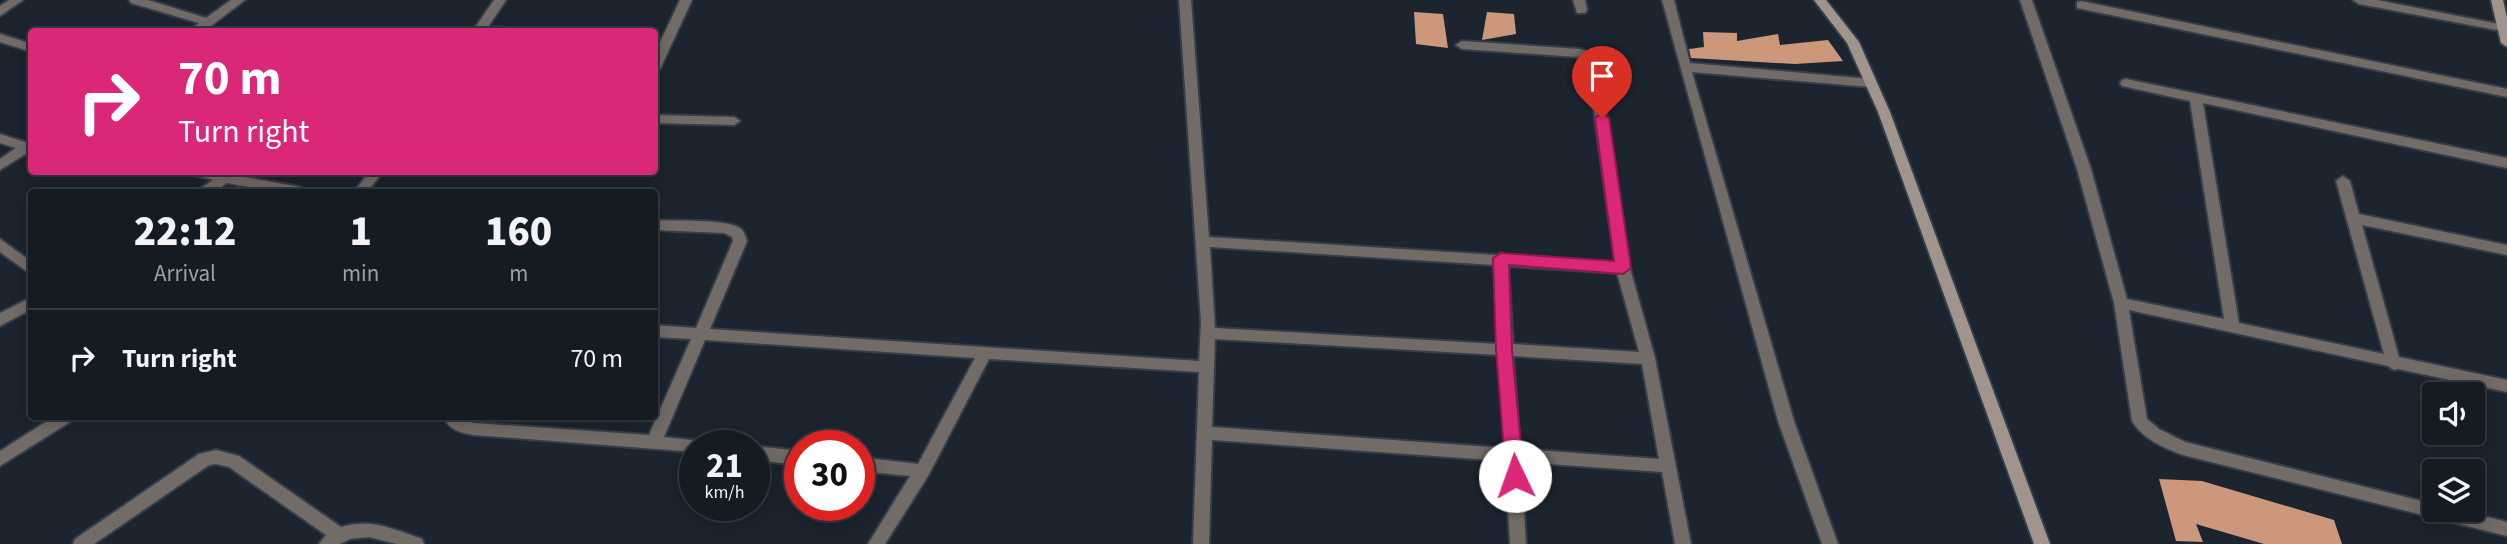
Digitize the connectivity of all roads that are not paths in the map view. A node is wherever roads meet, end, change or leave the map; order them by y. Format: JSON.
{"nodes":[{"id":1,"x":17,"y":0,"type":"edge"},
{"id":2,"x":135,"y":0,"type":"edge"},
{"id":3,"x":239,"y":0,"type":"edge"},
{"id":4,"x":500,"y":0,"type":"edge"},
{"id":5,"x":686,"y":0,"type":"edge"},
{"id":6,"x":1185,"y":0,"type":"edge"},
{"id":7,"x":1668,"y":0,"type":"edge"},
{"id":8,"x":1821,"y":0,"type":"edge"},
{"id":9,"x":2026,"y":0,"type":"edge"},
{"id":10,"x":2359,"y":0,"type":"edge"},
{"id":11,"x":2497,"y":0,"type":"edge"},
{"id":12,"x":2081,"y":5,"type":"dead end"},
{"id":13,"x":0,"y":12,"type":"edge"},
{"id":14,"x":208,"y":22,"type":"junction"},
{"id":15,"x":200,"y":28,"type":"edge"},
{"id":16,"x":481,"y":28,"type":"edge"},
{"id":17,"x":2504,"y":29,"type":"junction"},
{"id":18,"x":0,"y":38,"type":"edge"},
{"id":19,"x":2507,"y":43,"type":"edge"},
{"id":20,"x":1462,"y":45,"type":"dead end"},
{"id":21,"x":28,"y":47,"type":"edge"},
{"id":22,"x":658,"y":60,"type":"edge"},
{"id":23,"x":1685,"y":67,"type":"junction"},
{"id":24,"x":1870,"y":83,"type":"junction"},
{"id":25,"x":2126,"y":83,"type":"dead end"},
{"id":26,"x":2507,"y":93,"type":"edge"},
{"id":27,"x":2196,"y":97,"type":"junction"},
{"id":28,"x":658,"y":119,"type":"edge"},
{"id":29,"x":734,"y":121,"type":"dead end"},
{"id":30,"x":0,"y":138,"type":"edge"},
{"id":31,"x":28,"y":145,"type":"edge"},
{"id":32,"x":28,"y":146,"type":"edge"},
{"id":33,"x":2507,"y":163,"type":"edge"},
{"id":34,"x":0,"y":165,"type":"edge"},
{"id":35,"x":212,"y":175,"type":"edge"},
{"id":36,"x":374,"y":175,"type":"edge"},
{"id":37,"x":225,"y":178,"type":"junction"},
{"id":38,"x":2343,"y":181,"type":"dead end"},
{"id":39,"x":209,"y":189,"type":"edge"},
{"id":40,"x":284,"y":189,"type":"edge"},
{"id":41,"x":362,"y":189,"type":"edge"},
{"id":42,"x":2353,"y":218,"type":"junction"},
{"id":43,"x":658,"y":225,"type":"edge"},
{"id":44,"x":1203,"y":242,"type":"junction"},
{"id":45,"x":0,"y":244,"type":"edge"},
{"id":46,"x":2507,"y":250,"type":"edge"},
{"id":47,"x":1501,"y":258,"type":"junction"},
{"id":48,"x":28,"y":267,"type":"edge"},
{"id":49,"x":1623,"y":268,"type":"junction"},
{"id":50,"x":2121,"y":303,"type":"junction"},
{"id":51,"x":28,"y":304,"type":"edge"},
{"id":52,"x":0,"y":320,"type":"edge"},
{"id":53,"x":2232,"y":327,"type":"junction"},
{"id":54,"x":658,"y":331,"type":"edge"},
{"id":55,"x":1208,"y":333,"type":"junction"},
{"id":56,"x":698,"y":334,"type":"junction"},
{"id":57,"x":1504,"y":350,"type":"junction"},
{"id":58,"x":985,"y":353,"type":"junction"},
{"id":59,"x":1647,"y":358,"type":"junction"},
{"id":60,"x":2395,"y":364,"type":"junction"},
{"id":61,"x":1207,"y":367,"type":"junction"},
{"id":62,"x":2507,"y":386,"type":"edge"},
{"id":63,"x":62,"y":420,"type":"edge"},
{"id":64,"x":453,"y":420,"type":"edge"},
{"id":65,"x":1205,"y":433,"type":"junction"},
{"id":66,"x":654,"y":442,"type":"junction"},
{"id":67,"x":679,"y":444,"type":"edge"},
{"id":68,"x":1514,"y":454,"type":"junction"},
{"id":69,"x":0,"y":459,"type":"edge"},
{"id":70,"x":875,"y":466,"type":"edge"},
{"id":71,"x":1670,"y":466,"type":"junction"},
{"id":72,"x":922,"y":471,"type":"junction"},
{"id":73,"x":2507,"y":529,"type":"edge"},
{"id":74,"x":333,"y":540,"type":"edge"},
{"id":75,"x":81,"y":544,"type":"edge"},
{"id":76,"x":416,"y":544,"type":"edge"},
{"id":77,"x":876,"y":544,"type":"edge"},
{"id":78,"x":1201,"y":544,"type":"edge"},
{"id":79,"x":1518,"y":544,"type":"edge"},
{"id":80,"x":1683,"y":544,"type":"edge"},
{"id":81,"x":1830,"y":544,"type":"edge"},
{"id":82,"x":2042,"y":544,"type":"edge"}],
"edges":[{"from":1,"to":13,"type":"street"},
{"from":2,"to":14,"type":"street"},
{"from":3,"to":14,"type":"street"},
{"from":4,"to":16,"type":"street"},
{"from":5,"to":22,"type":"street"},
{"from":6,"to":44,"type":"street"},
{"from":7,"to":23,"type":"street"},
{"from":8,"to":24,"type":"street"},
{"from":9,"to":50,"type":"street"},
{"from":10,"to":17,"type":"street"},
{"from":11,"to":17,"type":"street"},
{"from":12,"to":26,"type":"street"},
{"from":14,"to":15,"type":"street"},
{"from":17,"to":19,"type":"street"},
{"from":18,"to":21,"type":"street"},
{"from":20,"to":49,"type":"street"},
{"from":23,"to":24,"type":"street"},
{"from":23,"to":81,"type":"street"},
{"from":24,"to":82,"type":"street"},
{"from":25,"to":27,"type":"street"},
{"from":27,"to":33,"type":"street"},
{"from":27,"to":53,"type":"street"},
{"from":28,"to":29,"type":"street"},
{"from":30,"to":31,"type":"street"},
{"from":32,"to":34,"type":"street"},
{"from":35,"to":37,"type":"street"},
{"from":36,"to":41,"type":"street"},
{"from":37,"to":39,"type":"street"},
{"from":37,"to":40,"type":"street"},
{"from":38,"to":42,"type":"street"},
{"from":42,"to":46,"type":"street"},
{"from":42,"to":60,"type":"street"},
{"from":43,"to":56,"type":"street"},
{"from":44,"to":47,"type":"street"},
{"from":44,"to":55,"type":"street"},
{"from":45,"to":48,"type":"street"},
{"from":47,"to":49,"type":"street"},
{"from":47,"to":57,"type":"street"},
{"from":49,"to":59,"type":"street"},
{"from":50,"to":53,"type":"street"},
{"from":50,"to":73,"type":"street"},
{"from":51,"to":52,"type":"street"},
{"from":53,"to":60,"type":"street"},
{"from":54,"to":56,"type":"street"},
{"from":55,"to":57,"type":"street"},
{"from":55,"to":61,"type":"street"},
{"from":56,"to":58,"type":"street"},
{"from":56,"to":66,"type":"street"},
{"from":57,"to":59,"type":"street"},
{"from":57,"to":68,"type":"street"},
{"from":58,"to":61,"type":"street"},
{"from":58,"to":72,"type":"street"},
{"from":59,"to":71,"type":"street"},
{"from":60,"to":62,"type":"street"},
{"from":61,"to":65,"type":"street"},
{"from":63,"to":69,"type":"street"},
{"from":64,"to":66,"type":"street"},
{"from":65,"to":68,"type":"street"},
{"from":65,"to":78,"type":"street"},
{"from":66,"to":67,"type":"street"},
{"from":68,"to":71,"type":"street"},
{"from":68,"to":79,"type":"street"},
{"from":70,"to":72,"type":"street"},
{"from":71,"to":80,"type":"street"},
{"from":72,"to":77,"type":"street"},
{"from":74,"to":75,"type":"street"},
{"from":74,"to":76,"type":"street"}]}
